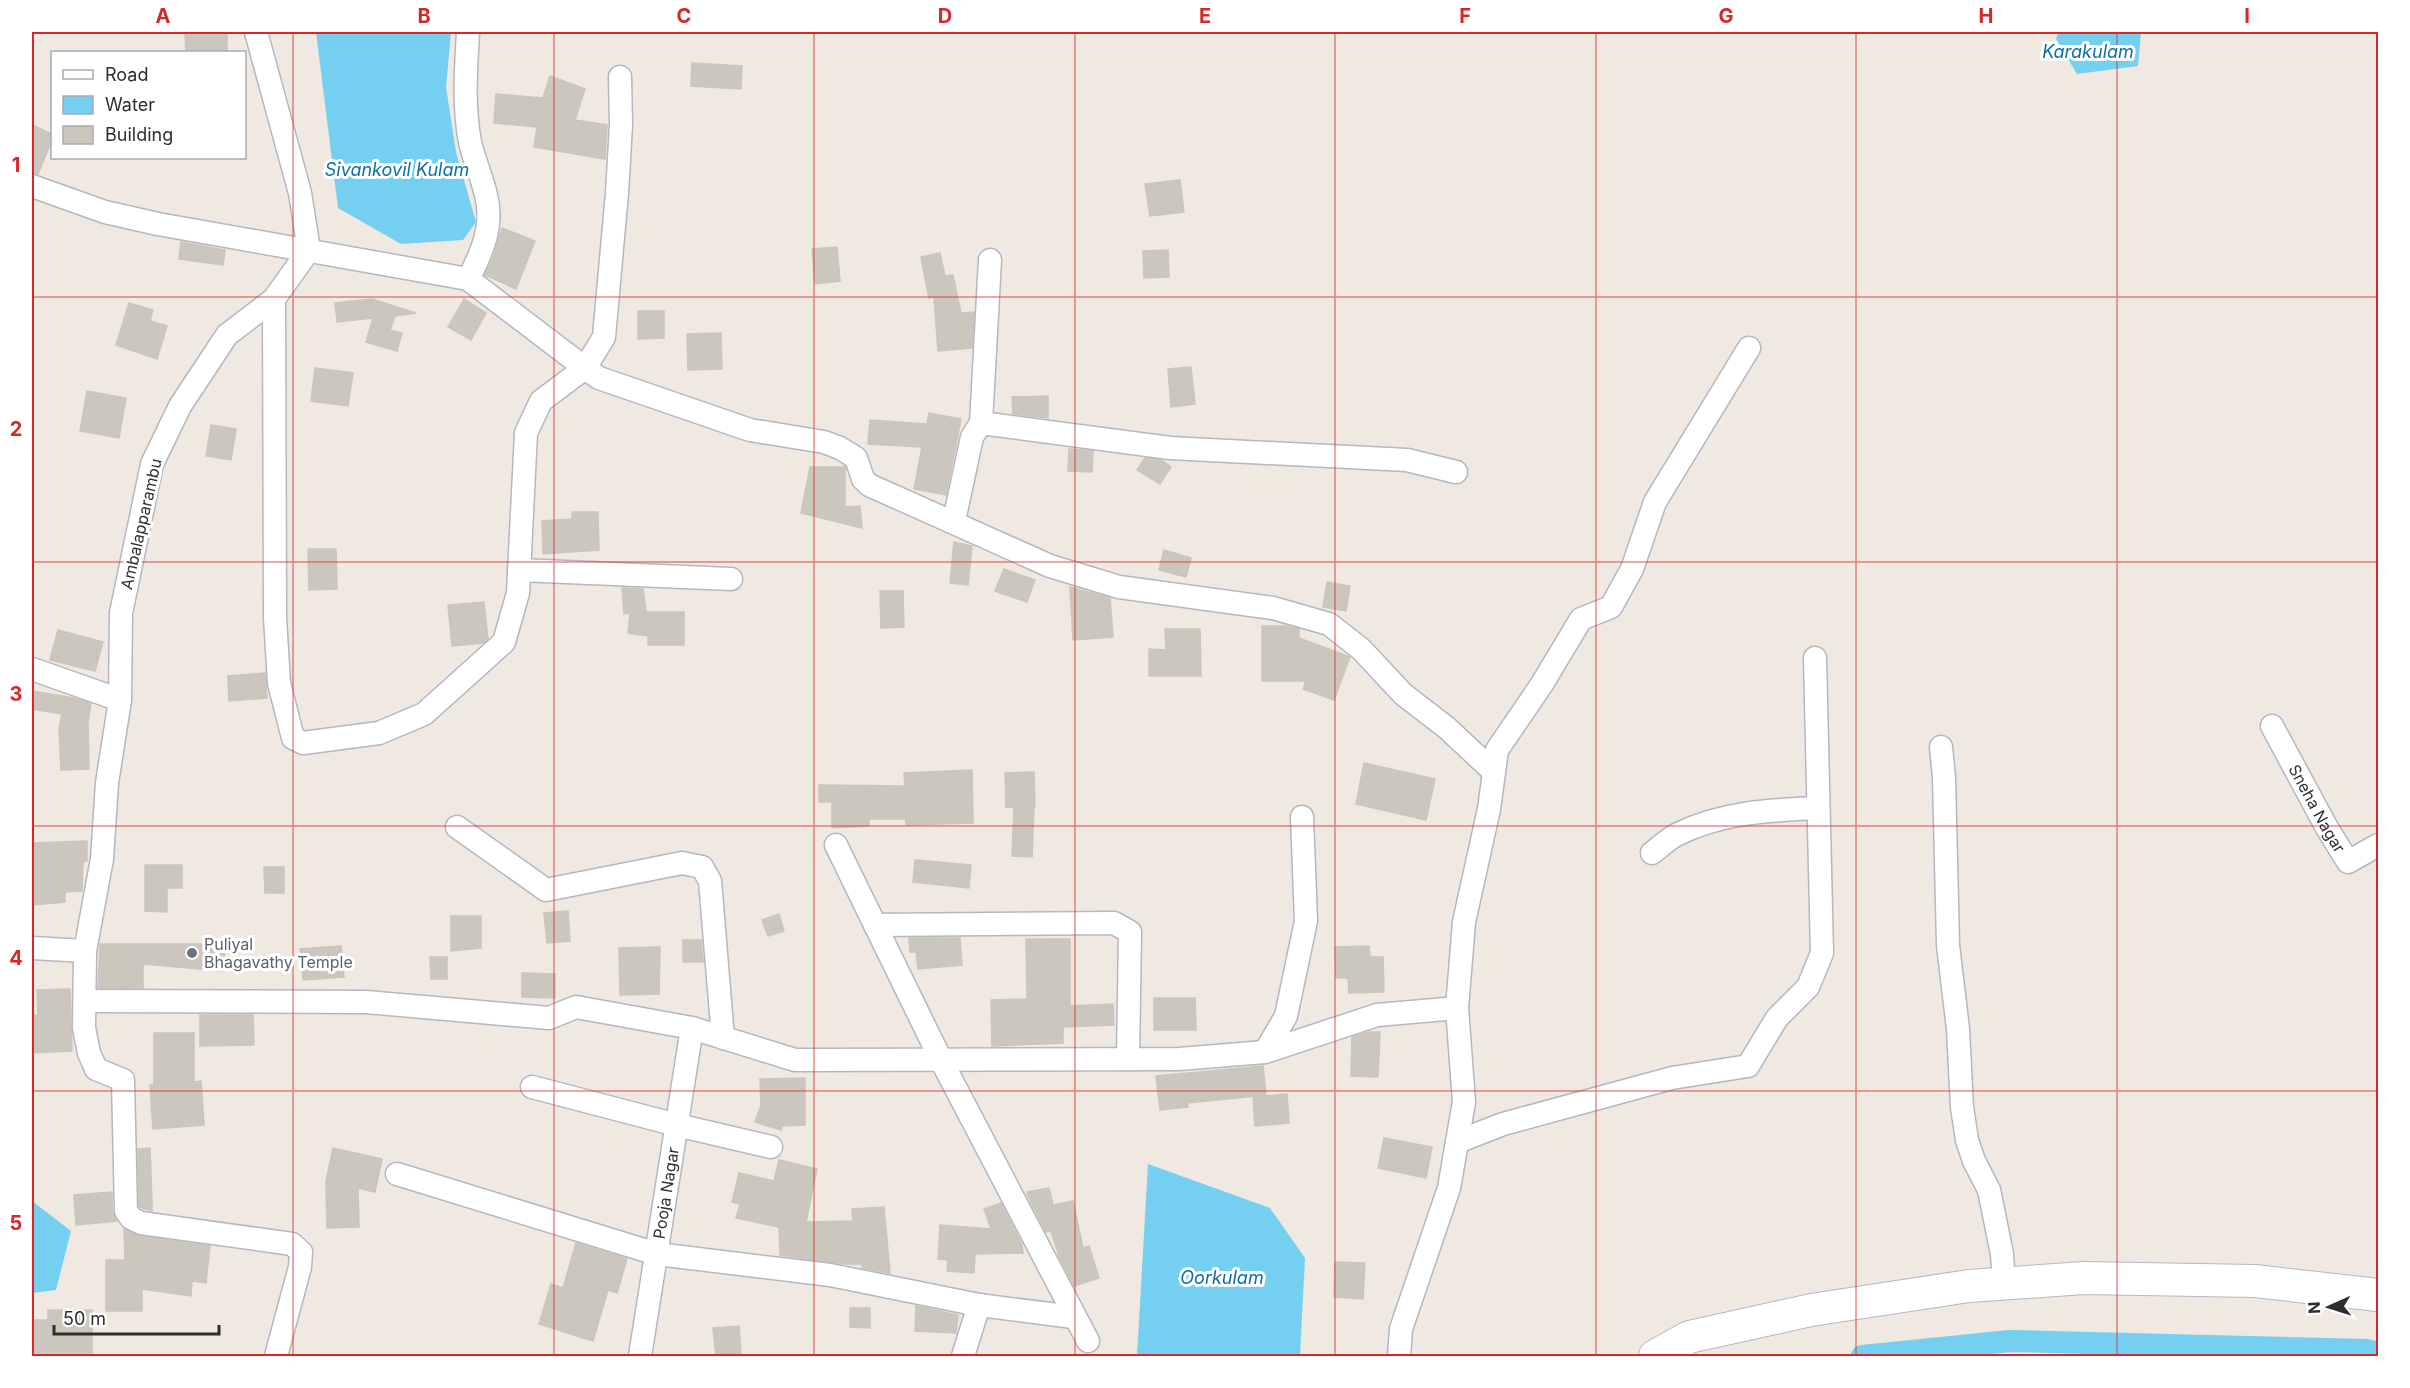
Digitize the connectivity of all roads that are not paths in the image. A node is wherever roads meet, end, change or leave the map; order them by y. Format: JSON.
{"nodes":[{"id":1,"x":256,"y":32,"type":"edge"},
{"id":2,"x":468,"y":32,"type":"edge"},
{"id":3,"x":620,"y":77,"type":"dead end"},
{"id":4,"x":32,"y":186,"type":"edge"},
{"id":5,"x":309,"y":250,"type":"junction"},
{"id":6,"x":990,"y":260,"type":"dead end"},
{"id":7,"x":468,"y":279,"type":"junction"},
{"id":8,"x":274,"y":299,"type":"junction"},
{"id":9,"x":1749,"y":348,"type":"dead end"},
{"id":10,"x":585,"y":368,"type":"junction"},
{"id":11,"x":981,"y":423,"type":"junction"},
{"id":12,"x":1456,"y":472,"type":"dead end"},
{"id":13,"x":954,"y":521,"type":"junction"},
{"id":14,"x":519,"y":570,"type":"junction"},
{"id":15,"x":731,"y":579,"type":"dead end"},
{"id":16,"x":1815,"y":658,"type":"dead end"},
{"id":17,"x":32,"y":669,"type":"edge"},
{"id":18,"x":120,"y":700,"type":"junction"},
{"id":19,"x":2272,"y":726,"type":"dead end"},
{"id":20,"x":1941,"y":747,"type":"dead end"},
{"id":21,"x":1494,"y":771,"type":"junction"},
{"id":22,"x":1818,"y":808,"type":"junction"},
{"id":23,"x":1302,"y":816,"type":"dead end"},
{"id":24,"x":457,"y":827,"type":"dead end"},
{"id":25,"x":836,"y":845,"type":"dead end"},
{"id":26,"x":2379,"y":845,"type":"edge"},
{"id":27,"x":1652,"y":853,"type":"dead end"},
{"id":28,"x":875,"y":925,"type":"junction"},
{"id":29,"x":32,"y":948,"type":"edge"},
{"id":30,"x":85,"y":951,"type":"junction"},
{"id":31,"x":85,"y":1001,"type":"junction"},
{"id":32,"x":1457,"y":1008,"type":"junction"},
{"id":33,"x":692,"y":1028,"type":"junction"},
{"id":34,"x":723,"y":1038,"type":"junction"},
{"id":35,"x":1265,"y":1052,"type":"junction"},
{"id":36,"x":1128,"y":1059,"type":"junction"},
{"id":37,"x":941,"y":1060,"type":"junction"},
{"id":38,"x":532,"y":1087,"type":"dead end"},
{"id":39,"x":677,"y":1125,"type":"junction"},
{"id":40,"x":1457,"y":1142,"type":"junction"},
{"id":41,"x":771,"y":1147,"type":"dead end"},
{"id":42,"x":397,"y":1174,"type":"dead end"},
{"id":43,"x":657,"y":1254,"type":"junction"},
{"id":44,"x":2004,"y":1284,"type":"junction"},
{"id":45,"x":2379,"y":1295,"type":"edge"},
{"id":46,"x":979,"y":1305,"type":"junction"},
{"id":47,"x":1073,"y":1317,"type":"junction"},
{"id":48,"x":1088,"y":1341,"type":"dead end"},
{"id":49,"x":280,"y":1355,"type":"edge"},
{"id":50,"x":640,"y":1356,"type":"edge"},
{"id":51,"x":963,"y":1356,"type":"edge"},
{"id":52,"x":1399,"y":1356,"type":"edge"},
{"id":53,"x":1655,"y":1356,"type":"edge"}],
"edges":[{"from":1,"to":5,"type":"street"},
{"from":2,"to":7,"type":"street"},
{"from":3,"to":10,"type":"street"},
{"from":4,"to":5,"type":"street"},
{"from":5,"to":7,"type":"street"},
{"from":5,"to":8,"type":"street","name":"Ambalapparambu"},
{"from":6,"to":11,"type":"street"},
{"from":7,"to":10,"type":"street"},
{"from":8,"to":14,"type":"street"},
{"from":8,"to":18,"type":"street","name":"Ambalapparambu"},
{"from":9,"to":21,"type":"street"},
{"from":10,"to":13,"type":"street"},
{"from":10,"to":14,"type":"street"},
{"from":11,"to":12,"type":"street"},
{"from":11,"to":13,"type":"street"},
{"from":13,"to":21,"type":"street"},
{"from":14,"to":15,"type":"street"},
{"from":16,"to":22,"type":"street"},
{"from":17,"to":18,"type":"street"},
{"from":18,"to":30,"type":"street","name":"Ambalapparambu"},
{"from":19,"to":26,"type":"street","name":"Sneha Nagar"},
{"from":20,"to":44,"type":"street"},
{"from":21,"to":32,"type":"street"},
{"from":22,"to":27,"type":"street"},
{"from":22,"to":40,"type":"street"},
{"from":23,"to":35,"type":"street"},
{"from":24,"to":34,"type":"street"},
{"from":25,"to":28,"type":"street"},
{"from":28,"to":36,"type":"street"},
{"from":28,"to":37,"type":"street"},
{"from":29,"to":30,"type":"street"},
{"from":30,"to":31,"type":"street","name":"Ambalapparambu"},
{"from":31,"to":33,"type":"street"},
{"from":31,"to":49,"type":"street","name":"Ambalapparambu"},
{"from":32,"to":35,"type":"street"},
{"from":32,"to":40,"type":"street"},
{"from":33,"to":34,"type":"street"},
{"from":33,"to":39,"type":"street","name":"Pooja Nagar"},
{"from":34,"to":37,"type":"street"},
{"from":35,"to":36,"type":"street"},
{"from":36,"to":37,"type":"street"},
{"from":37,"to":47,"type":"street"},
{"from":38,"to":39,"type":"street"},
{"from":39,"to":41,"type":"street"},
{"from":39,"to":43,"type":"street","name":"Pooja Nagar"},
{"from":40,"to":52,"type":"street"},
{"from":42,"to":43,"type":"street"},
{"from":43,"to":46,"type":"street"},
{"from":43,"to":50,"type":"street","name":"Pooja Nagar"},
{"from":44,"to":45,"type":"street"},
{"from":44,"to":53,"type":"street"},
{"from":46,"to":47,"type":"street"},
{"from":46,"to":51,"type":"street"},
{"from":47,"to":48,"type":"street"}]}
